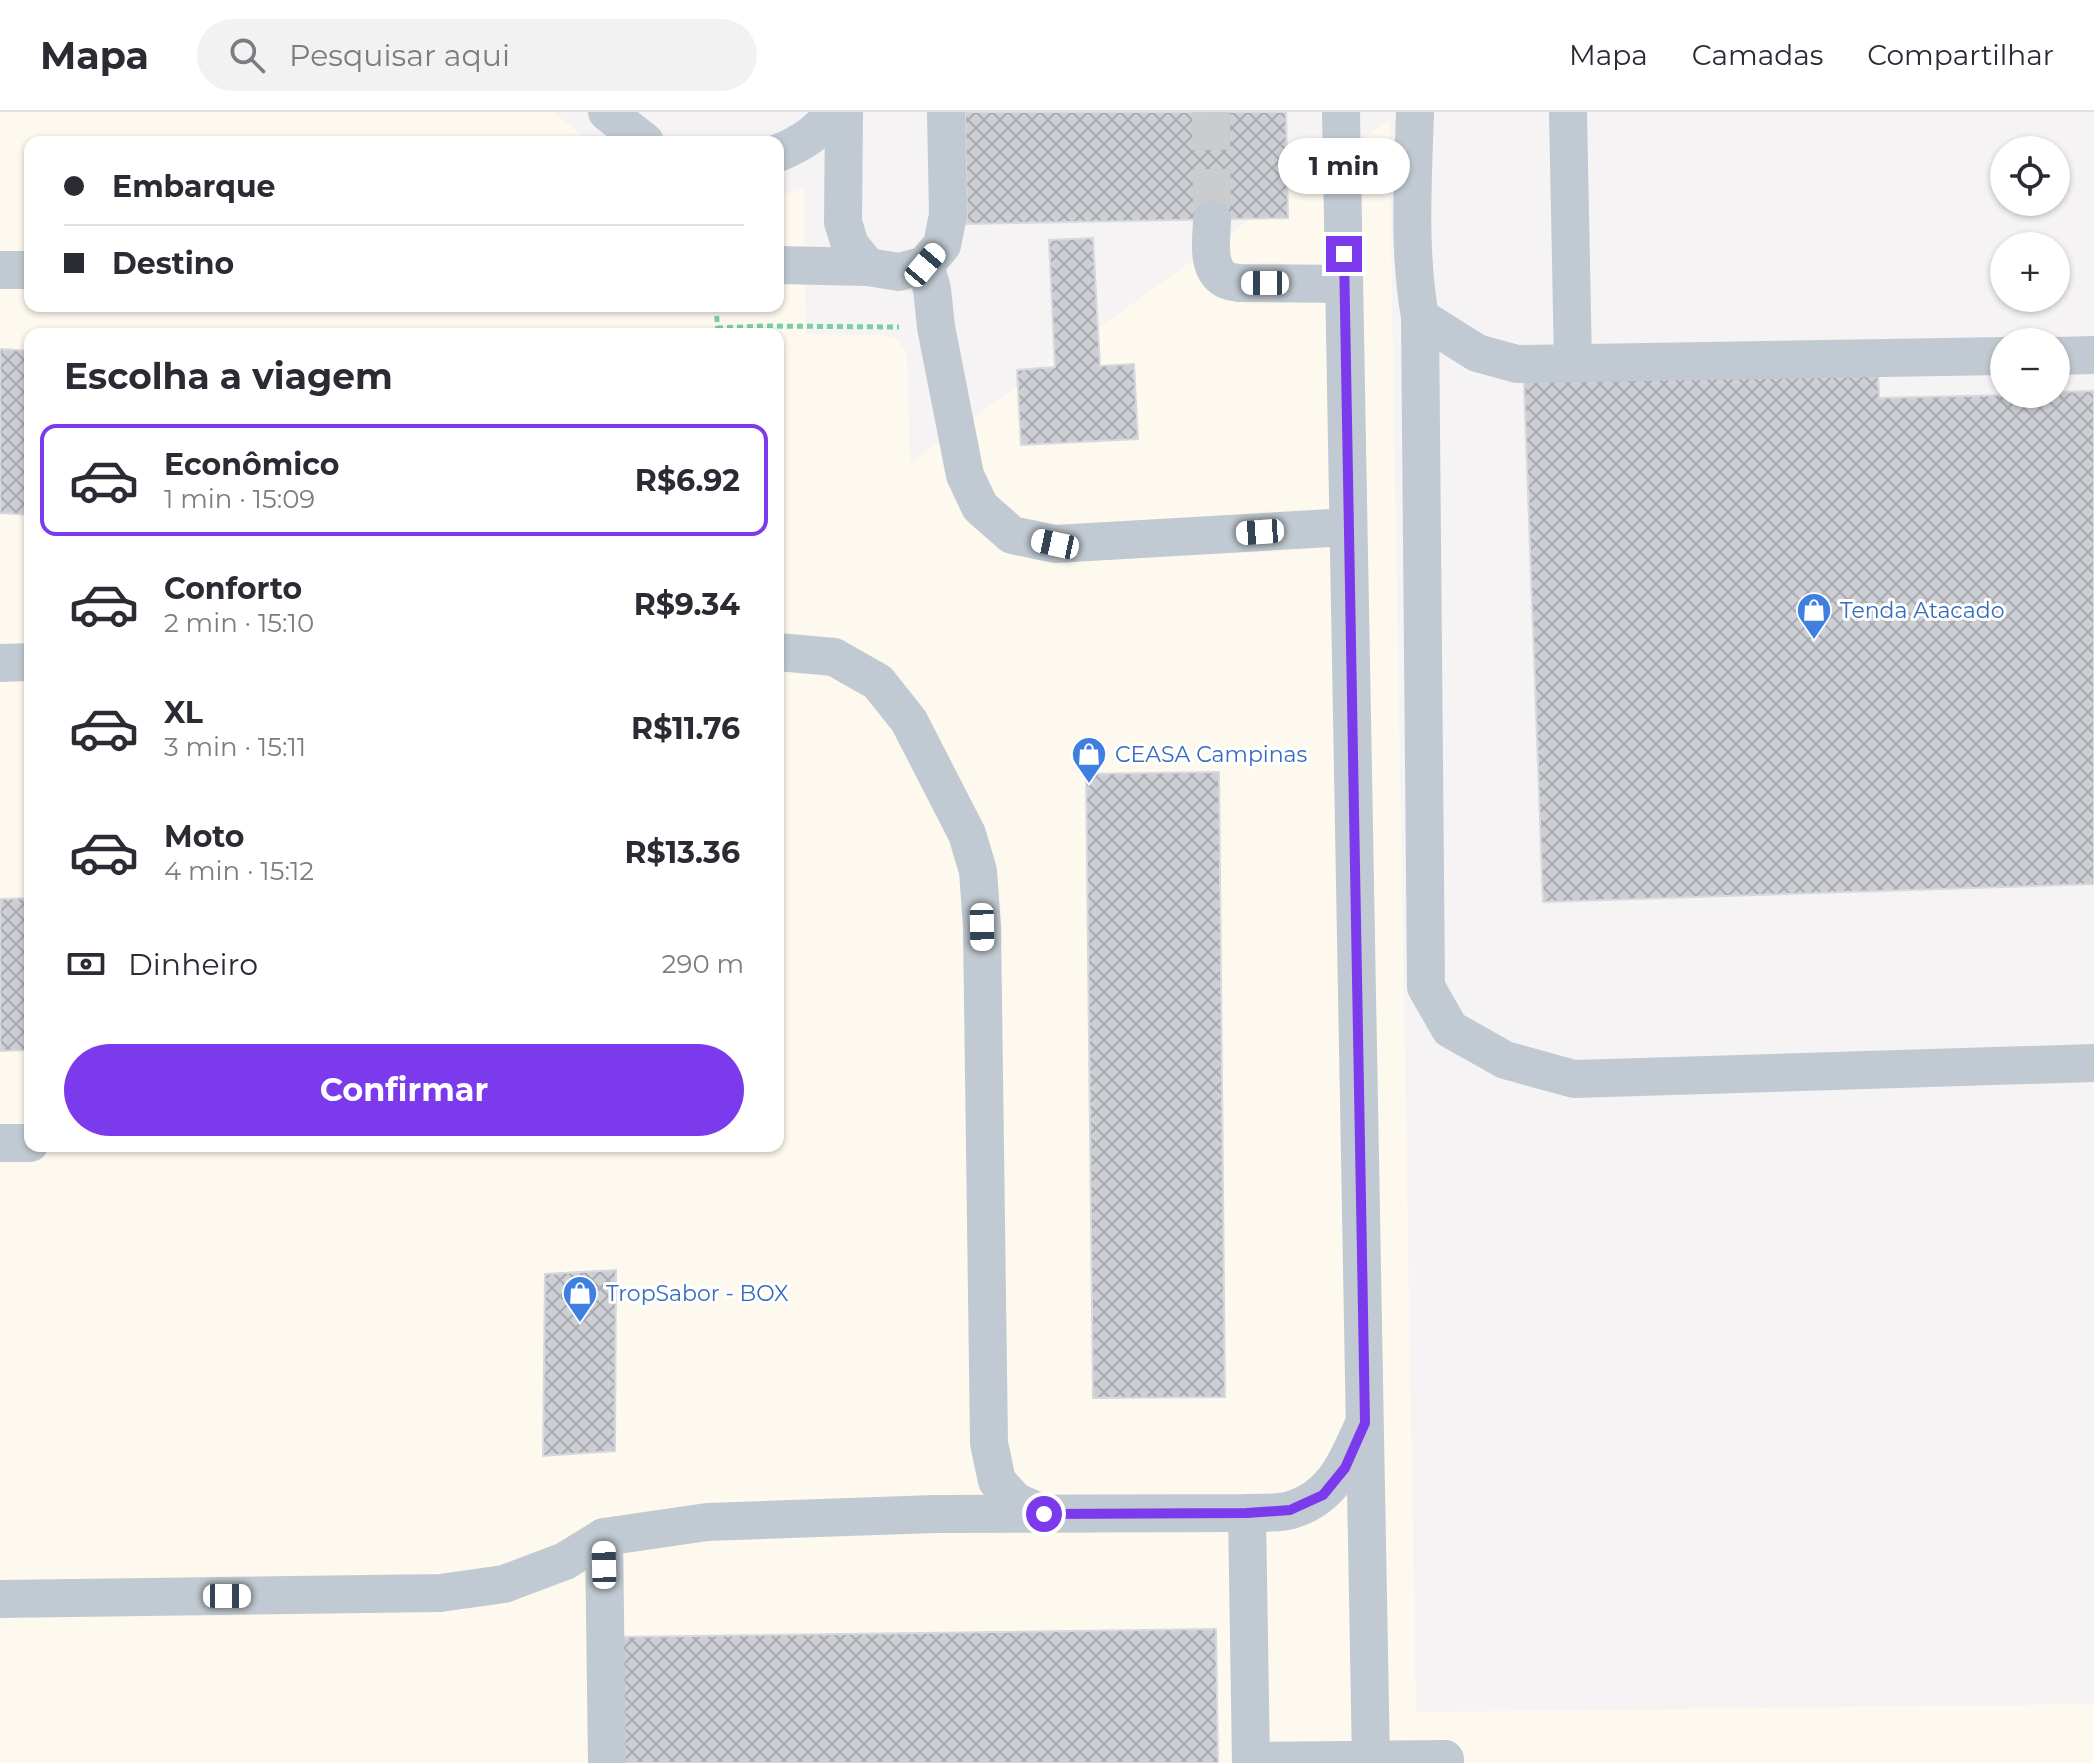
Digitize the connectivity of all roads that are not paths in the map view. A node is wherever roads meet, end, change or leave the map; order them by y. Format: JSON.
{"nodes":[{"id":1,"x":607,"y":112,"type":"edge"},
{"id":2,"x":833,"y":112,"type":"edge"},
{"id":3,"x":844,"y":112,"type":"edge"},
{"id":4,"x":946,"y":112,"type":"edge"},
{"id":5,"x":1341,"y":112,"type":"edge"},
{"id":6,"x":1415,"y":112,"type":"edge"},
{"id":7,"x":1568,"y":112,"type":"edge"},
{"id":8,"x":637,"y":136,"type":"edge"},
{"id":9,"x":784,"y":150,"type":"edge"},
{"id":10,"x":1212,"y":219,"type":"tunnel mouth"},
{"id":11,"x":784,"y":265,"type":"edge"},
{"id":12,"x":925,"y":265,"type":"junction"},
{"id":13,"x":868,"y":267,"type":"junction"},
{"id":14,"x":0,"y":270,"type":"edge"},
{"id":15,"x":24,"y":270,"type":"edge"},
{"id":16,"x":1344,"y":284,"type":"junction"},
{"id":17,"x":1420,"y":317,"type":"junction"},
{"id":18,"x":2094,"y":355,"type":"edge"},
{"id":19,"x":1990,"y":356,"type":"edge"},
{"id":20,"x":2070,"y":356,"type":"edge"},
{"id":21,"x":1573,"y":363,"type":"junction"},
{"id":22,"x":1348,"y":527,"type":"junction"},
{"id":23,"x":784,"y":653,"type":"edge"},
{"id":24,"x":24,"y":662,"type":"edge"},
{"id":25,"x":0,"y":663,"type":"edge"},
{"id":26,"x":2094,"y":1063,"type":"edge"},
{"id":27,"x":0,"y":1143,"type":"edge"},
{"id":28,"x":24,"y":1143,"type":"edge"},
{"id":29,"x":1365,"y":1423,"type":"junction"},
{"id":30,"x":989,"y":1443,"type":"junction"},
{"id":31,"x":1247,"y":1513,"type":"junction"},
{"id":32,"x":935,"y":1514,"type":"junction"},
{"id":33,"x":1044,"y":1514,"type":"junction"},
{"id":34,"x":604,"y":1537,"type":"junction"},
{"id":35,"x":0,"y":1599,"type":"edge"},
{"id":36,"x":1370,"y":1761,"type":"edge"},
{"id":37,"x":1251,"y":1762,"type":"edge"},
{"id":38,"x":607,"y":1763,"type":"edge"},
{"id":39,"x":1445,"y":1763,"type":"edge"}],
"edges":[{"from":1,"to":8,"type":"lane"},
{"from":2,"to":9,"type":"lane"},
{"from":3,"to":13,"type":"lane"},
{"from":4,"to":12,"type":"lane"},
{"from":5,"to":16,"type":"lane"},
{"from":6,"to":17,"type":"lane"},
{"from":7,"to":21,"type":"lane"},
{"from":10,"to":16,"type":"lane"},
{"from":11,"to":13,"type":"lane"},
{"from":12,"to":13,"type":"lane"},
{"from":12,"to":22,"type":"lane"},
{"from":14,"to":15,"type":"lane"},
{"from":16,"to":22,"type":"lane"},
{"from":17,"to":21,"type":"lane"},
{"from":17,"to":26,"type":"lane"},
{"from":18,"to":20,"type":"lane"},
{"from":19,"to":21,"type":"lane"},
{"from":22,"to":29,"type":"lane"},
{"from":23,"to":30,"type":"lane"},
{"from":24,"to":25,"type":"lane"},
{"from":27,"to":28,"type":"lane"},
{"from":29,"to":31,"type":"lane"},
{"from":29,"to":36,"type":"lane"},
{"from":30,"to":32,"type":"lane"},
{"from":30,"to":33,"type":"lane"},
{"from":31,"to":33,"type":"lane"},
{"from":31,"to":37,"type":"lane"},
{"from":32,"to":33,"type":"lane"},
{"from":32,"to":34,"type":"lane"},
{"from":34,"to":35,"type":"lane"},
{"from":34,"to":38,"type":"lane"},
{"from":36,"to":37,"type":"lane"},
{"from":36,"to":39,"type":"lane"}]}
